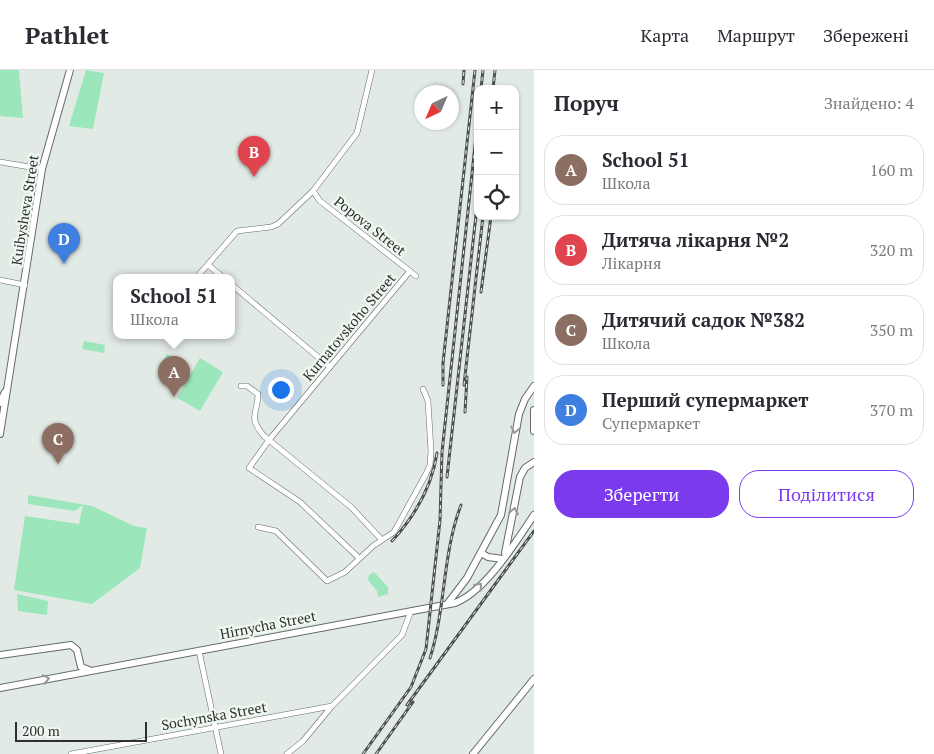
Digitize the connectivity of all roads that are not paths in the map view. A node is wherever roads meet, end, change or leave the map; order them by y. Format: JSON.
{"nodes":[{"id":1,"x":70,"y":70,"type":"edge"},
{"id":2,"x":372,"y":70,"type":"edge"},
{"id":3,"x":0,"y":162,"type":"edge"},
{"id":4,"x":42,"y":169,"type":"junction"},
{"id":5,"x":313,"y":191,"type":"junction"},
{"id":6,"x":208,"y":265,"type":"junction"},
{"id":7,"x":410,"y":271,"type":"junction"},
{"id":8,"x":200,"y":274,"type":"edge"},
{"id":9,"x":219,"y":274,"type":"edge"},
{"id":10,"x":416,"y":276,"type":"dead end"},
{"id":11,"x":0,"y":280,"type":"edge"},
{"id":12,"x":25,"y":285,"type":"junction"},
{"id":13,"x":235,"y":288,"type":"edge"},
{"id":14,"x":330,"y":367,"type":"junction"},
{"id":15,"x":8,"y":386,"type":"junction"},
{"id":16,"x":242,"y":386,"type":"dead end"},
{"id":17,"x":534,"y":386,"type":"edge"},
{"id":18,"x":423,"y":389,"type":"dead end"},
{"id":19,"x":0,"y":403,"type":"edge"},
{"id":20,"x":534,"y":410,"type":"edge"},
{"id":21,"x":2,"y":411,"type":"edge"},
{"id":22,"x":534,"y":431,"type":"edge"},
{"id":23,"x":0,"y":434,"type":"edge"},
{"id":24,"x":269,"y":440,"type":"junction"},
{"id":25,"x":534,"y":462,"type":"edge"},
{"id":26,"x":534,"y":515,"type":"edge"},
{"id":27,"x":258,"y":528,"type":"dead end"},
{"id":28,"x":381,"y":539,"type":"junction"},
{"id":29,"x":481,"y":553,"type":"junction"},
{"id":30,"x":359,"y":558,"type":"junction"},
{"id":31,"x":503,"y":559,"type":"junction"},
{"id":32,"x":448,"y":603,"type":"junction"},
{"id":33,"x":411,"y":611,"type":"junction"},
{"id":34,"x":198,"y":651,"type":"junction"},
{"id":35,"x":0,"y":655,"type":"edge"},
{"id":36,"x":79,"y":663,"type":"junction"},
{"id":37,"x":93,"y":671,"type":"junction"},
{"id":38,"x":71,"y":675,"type":"junction"},
{"id":39,"x":534,"y":679,"type":"edge"},
{"id":40,"x":0,"y":688,"type":"edge"},
{"id":41,"x":332,"y":706,"type":"junction"},
{"id":42,"x":215,"y":728,"type":"junction"},
{"id":43,"x":72,"y":754,"type":"edge"},
{"id":44,"x":221,"y":754,"type":"edge"},
{"id":45,"x":287,"y":754,"type":"edge"},
{"id":46,"x":473,"y":754,"type":"edge"}],
"edges":[{"from":1,"to":4,"type":"main road","name":"Kuibysheva Street"},
{"from":2,"to":5,"type":"street"},
{"from":3,"to":4,"type":"street"},
{"from":4,"to":12,"type":"main road","name":"Kuibysheva Street"},
{"from":5,"to":6,"type":"street"},
{"from":5,"to":7,"type":"street","name":"Popova Street"},
{"from":6,"to":8,"type":"street"},
{"from":6,"to":9,"type":"street"},
{"from":7,"to":10,"type":"street","name":"Popova Street"},
{"from":7,"to":14,"type":"street","name":"Kurnatovskoho Street"},
{"from":11,"to":12,"type":"street"},
{"from":12,"to":15,"type":"main road","name":"Kuibysheva Street"},
{"from":13,"to":14,"type":"street"},
{"from":14,"to":24,"type":"street","name":"Kurnatovskoho Street"},
{"from":15,"to":19,"type":"main road","name":"Kuibysheva Street"},
{"from":15,"to":21,"type":"main road","name":"Kuibysheva Street"},
{"from":16,"to":24,"type":"street"},
{"from":17,"to":29,"type":"main road","one_way":true},
{"from":18,"to":28,"type":"street"},
{"from":20,"to":22,"type":"main road"},
{"from":21,"to":23,"type":"main road","name":"Kuibysheva Street"},
{"from":24,"to":28,"type":"street"},
{"from":24,"to":30,"type":"street","name":"Kurnatovskoho Street"},
{"from":31,"to":25,"type":"main road","one_way":true},
{"from":26,"to":31,"type":"main road","name":"Hirnycha Street"},
{"from":27,"to":30,"type":"street"},
{"from":28,"to":30,"type":"street"},
{"from":29,"to":31,"type":"main road"},
{"from":29,"to":32,"type":"main road"},
{"from":32,"to":31,"type":"main road","name":"Hirnycha Street","one_way":true},
{"from":32,"to":33,"type":"main road","name":"Hirnycha Street"},
{"from":33,"to":34,"type":"main road","name":"Hirnycha Street"},
{"from":33,"to":41,"type":"street"},
{"from":34,"to":37,"type":"main road","name":"Hirnycha Street"},
{"from":34,"to":42,"type":"street"},
{"from":35,"to":36,"type":"main road"},
{"from":36,"to":37,"type":"main road"},
{"from":36,"to":38,"type":"main road"},
{"from":37,"to":38,"type":"main road","name":"Hirnycha Street"},
{"from":40,"to":38,"type":"main road","name":"Hirnycha Street","one_way":true},
{"from":39,"to":46,"type":"main road"},
{"from":41,"to":42,"type":"street","name":"Sochynska Street"},
{"from":41,"to":45,"type":"street"},
{"from":42,"to":43,"type":"street","name":"Sochynska Street"},
{"from":42,"to":44,"type":"street"}]}
